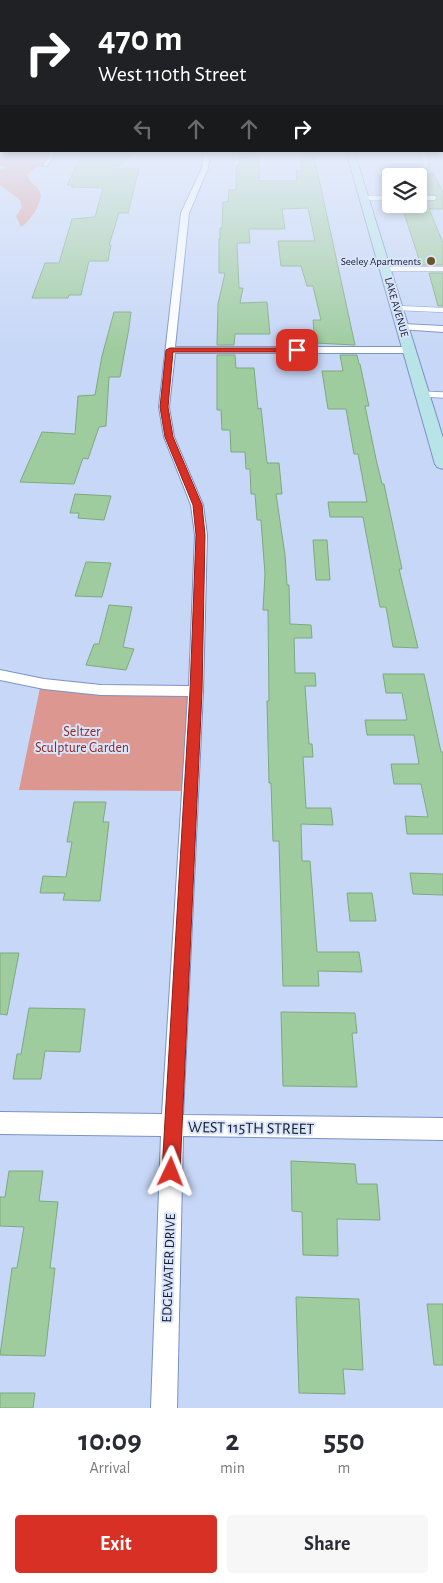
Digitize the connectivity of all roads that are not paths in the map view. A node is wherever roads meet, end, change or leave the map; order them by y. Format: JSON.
{"nodes":[{"id":1,"x":185,"y":217,"type":"edge"},
{"id":2,"x":370,"y":217,"type":"edge"},
{"id":3,"x":386,"y":269,"type":"junction"},
{"id":4,"x":443,"y":270,"type":"edge"},
{"id":5,"x":398,"y":308,"type":"junction"},
{"id":6,"x":443,"y":310,"type":"edge"},
{"id":7,"x":403,"y":327,"type":"junction"},
{"id":8,"x":443,"y":329,"type":"edge"},
{"id":9,"x":170,"y":350,"type":"junction"},
{"id":10,"x":409,"y":350,"type":"junction"},
{"id":11,"x":422,"y":394,"type":"junction"},
{"id":12,"x":443,"y":395,"type":"edge"},
{"id":13,"x":439,"y":435,"type":"edge"},
{"id":14,"x":443,"y":464,"type":"edge"},
{"id":15,"x":0,"y":675,"type":"edge"},
{"id":16,"x":196,"y":691,"type":"junction"},
{"id":17,"x":0,"y":1123,"type":"edge"},
{"id":18,"x":172,"y":1126,"type":"junction"},
{"id":19,"x":443,"y":1129,"type":"edge"},
{"id":20,"x":164,"y":1408,"type":"edge"}],
"edges":[{"from":1,"to":9,"type":"street","name":"EDGEWATER DRIVE"},
{"from":2,"to":3,"type":"street","name":"LAKE AVENUE"},
{"from":3,"to":4,"type":"lane"},
{"from":3,"to":5,"type":"street","name":"LAKE AVENUE"},
{"from":5,"to":6,"type":"lane"},
{"from":5,"to":7,"type":"street","name":"LAKE AVENUE"},
{"from":7,"to":8,"type":"street"},
{"from":7,"to":10,"type":"street","name":"LAKE AVENUE"},
{"from":9,"to":10,"type":"street"},
{"from":9,"to":16,"type":"street","name":"EDGEWATER DRIVE"},
{"from":10,"to":11,"type":"street","name":"LAKE AVENUE"},
{"from":11,"to":12,"type":"lane"},
{"from":11,"to":13,"type":"street","name":"LAKE AVENUE"},
{"from":13,"to":14,"type":"street","name":"LAKE AVENUE"},
{"from":15,"to":16,"type":"street"},
{"from":16,"to":18,"type":"street","name":"EDGEWATER DRIVE"},
{"from":17,"to":18,"type":"street","name":"WEST 115TH STREET"},
{"from":18,"to":19,"type":"street","name":"WEST 115TH STREET"},
{"from":18,"to":20,"type":"street","name":"EDGEWATER DRIVE"}]}
